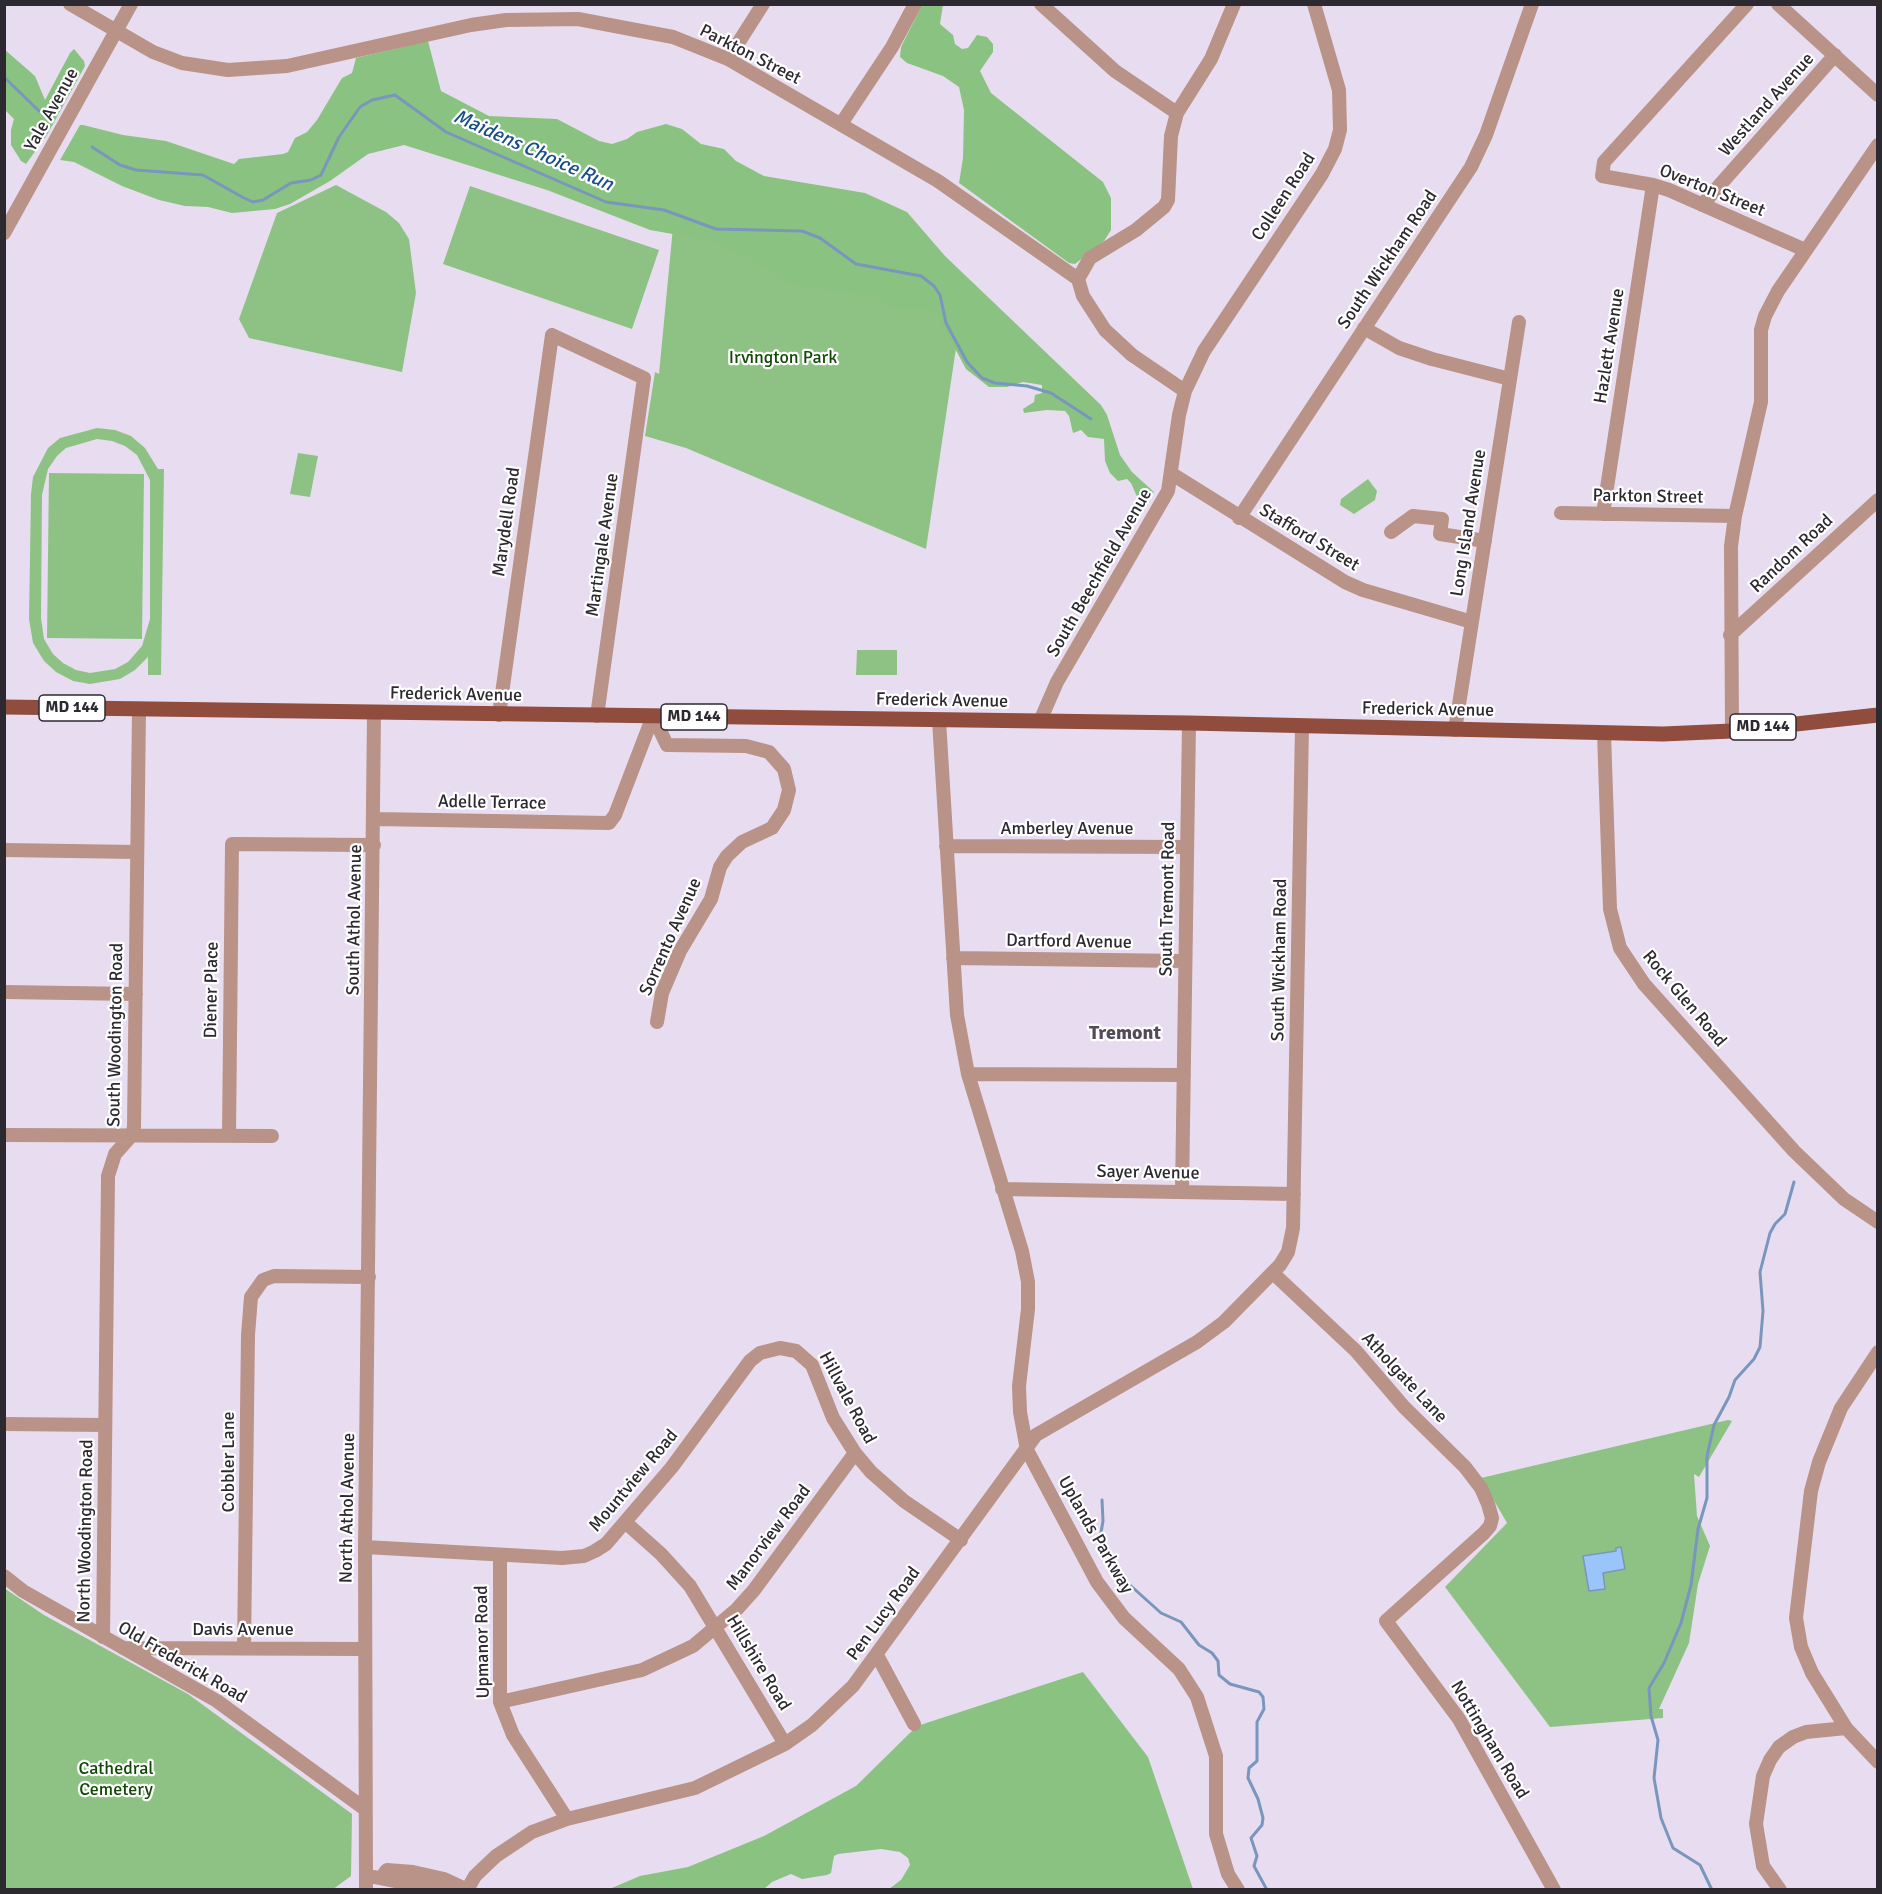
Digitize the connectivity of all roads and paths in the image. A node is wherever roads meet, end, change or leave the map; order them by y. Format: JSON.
{"nodes":[{"id":1,"x":70,"y":4,"type":"edge"},
{"id":2,"x":132,"y":4,"type":"edge"},
{"id":3,"x":763,"y":4,"type":"edge"},
{"id":4,"x":915,"y":4,"type":"edge"},
{"id":5,"x":1041,"y":4,"type":"edge"},
{"id":6,"x":1234,"y":4,"type":"edge"},
{"id":7,"x":1314,"y":4,"type":"edge"},
{"id":8,"x":1532,"y":4,"type":"edge"},
{"id":9,"x":1747,"y":4,"type":"edge"},
{"id":10,"x":1778,"y":4,"type":"edge"},
{"id":11,"x":116,"y":33,"type":"junction"},
{"id":12,"x":1835,"y":55,"type":"junction"},
{"id":13,"x":728,"y":59,"type":"junction"},
{"id":14,"x":1878,"y":94,"type":"edge"},
{"id":15,"x":1177,"y":113,"type":"junction"},
{"id":16,"x":841,"y":124,"type":"junction"},
{"id":17,"x":1878,"y":145,"type":"edge"},
{"id":18,"x":1653,"y":185,"type":"junction"},
{"id":19,"x":1702,"y":205,"type":"junction"},
{"id":20,"x":7,"y":222,"type":"edge"},
{"id":21,"x":1805,"y":250,"type":"junction"},
{"id":22,"x":1078,"y":279,"type":"junction"},
{"id":23,"x":1519,"y":322,"type":"dead end"},
{"id":24,"x":1364,"y":328,"type":"junction"},
{"id":25,"x":644,"y":378,"type":"joint"},
{"id":26,"x":1510,"y":379,"type":"junction"},
{"id":27,"x":1185,"y":392,"type":"junction"},
{"id":28,"x":1172,"y":474,"type":"junction"},
{"id":29,"x":1878,"y":500,"type":"edge"},
{"id":30,"x":1561,"y":513,"type":"dead end"},
{"id":31,"x":1603,"y":514,"type":"junction"},
{"id":32,"x":1735,"y":516,"type":"junction"},
{"id":33,"x":1239,"y":518,"type":"junction"},
{"id":34,"x":1392,"y":532,"type":"dead end"},
{"id":35,"x":1485,"y":541,"type":"junction"},
{"id":36,"x":1472,"y":622,"type":"junction"},
{"id":37,"x":1730,"y":635,"type":"junction"},
{"id":38,"x":4,"y":707,"type":"edge"},
{"id":39,"x":139,"y":709,"type":"junction"},
{"id":40,"x":374,"y":713,"type":"junction"},
{"id":41,"x":499,"y":715,"type":"junction"},
{"id":42,"x":1878,"y":715,"type":"edge"},
{"id":43,"x":597,"y":716,"type":"junction"},
{"id":44,"x":653,"y":716,"type":"junction"},
{"id":45,"x":939,"y":720,"type":"junction"},
{"id":46,"x":1040,"y":722,"type":"junction"},
{"id":47,"x":1189,"y":723,"type":"junction"},
{"id":48,"x":1302,"y":726,"type":"junction"},
{"id":49,"x":1455,"y":730,"type":"junction"},
{"id":50,"x":1732,"y":730,"type":"junction"},
{"id":51,"x":1604,"y":733,"type":"junction"},
{"id":52,"x":375,"y":819,"type":"junction"},
{"id":53,"x":374,"y":845,"type":"junction"},
{"id":54,"x":946,"y":846,"type":"junction"},
{"id":55,"x":1187,"y":847,"type":"junction"},
{"id":56,"x":4,"y":850,"type":"edge"},
{"id":57,"x":137,"y":852,"type":"junction"},
{"id":58,"x":953,"y":958,"type":"junction"},
{"id":59,"x":1185,"y":961,"type":"junction"},
{"id":60,"x":4,"y":992,"type":"edge"},
{"id":61,"x":136,"y":994,"type":"junction"},
{"id":62,"x":657,"y":1022,"type":"dead end"},
{"id":63,"x":968,"y":1074,"type":"junction"},
{"id":64,"x":1184,"y":1075,"type":"junction"},
{"id":65,"x":370,"y":1126,"type":"joint"},
{"id":66,"x":4,"y":1135,"type":"edge"},
{"id":67,"x":132,"y":1135,"type":"junction"},
{"id":68,"x":229,"y":1135,"type":"junction"},
{"id":69,"x":272,"y":1136,"type":"dead end"},
{"id":70,"x":1002,"y":1189,"type":"junction"},
{"id":71,"x":1182,"y":1192,"type":"junction"},
{"id":72,"x":1294,"y":1194,"type":"junction"},
{"id":73,"x":1878,"y":1222,"type":"edge"},
{"id":74,"x":1274,"y":1274,"type":"junction"},
{"id":75,"x":369,"y":1277,"type":"junction"},
{"id":76,"x":1878,"y":1352,"type":"edge"},
{"id":77,"x":750,"y":1361,"type":"joint"},
{"id":78,"x":4,"y":1424,"type":"edge"},
{"id":79,"x":105,"y":1425,"type":"junction"},
{"id":80,"x":1027,"y":1450,"type":"junction"},
{"id":81,"x":855,"y":1453,"type":"junction"},
{"id":82,"x":1492,"y":1518,"type":"joint"},
{"id":83,"x":625,"y":1522,"type":"junction"},
{"id":84,"x":961,"y":1540,"type":"junction"},
{"id":85,"x":365,"y":1547,"type":"junction"},
{"id":86,"x":500,"y":1555,"type":"junction"},
{"id":87,"x":4,"y":1576,"type":"edge"},
{"id":88,"x":716,"y":1628,"type":"junction"},
{"id":89,"x":103,"y":1637,"type":"junction"},
{"id":90,"x":121,"y":1648,"type":"junction"},
{"id":91,"x":244,"y":1648,"type":"junction"},
{"id":92,"x":364,"y":1649,"type":"junction"},
{"id":93,"x":877,"y":1655,"type":"junction"},
{"id":94,"x":500,"y":1702,"type":"junction"},
{"id":95,"x":914,"y":1724,"type":"dead end"},
{"id":96,"x":1846,"y":1728,"type":"junction"},
{"id":97,"x":785,"y":1744,"type":"junction"},
{"id":98,"x":1878,"y":1762,"type":"edge"},
{"id":99,"x":365,"y":1809,"type":"junction"},
{"id":100,"x":567,"y":1819,"type":"junction"},
{"id":101,"x":381,"y":1878,"type":"junction"},
{"id":102,"x":366,"y":1883,"type":"edge"},
{"id":103,"x":441,"y":1890,"type":"edge"},
{"id":104,"x":468,"y":1890,"type":"edge"},
{"id":105,"x":1238,"y":1890,"type":"edge"},
{"id":106,"x":1554,"y":1890,"type":"edge"},
{"id":107,"x":1780,"y":1890,"type":"edge"}],
"edges":[{"from":1,"to":11,"type":"street","name":"Parkton Street"},
{"from":2,"to":11,"type":"street","name":"Yale Avenue"},
{"from":3,"to":13,"type":"street"},
{"from":4,"to":16,"type":"street"},
{"from":5,"to":15,"type":"street"},
{"from":6,"to":15,"type":"street"},
{"from":7,"to":27,"type":"street","name":"Colleen Road"},
{"from":8,"to":24,"type":"street","name":"South Wickham Road"},
{"from":9,"to":18,"type":"street","name":"Overton Street"},
{"from":10,"to":12,"type":"street"},
{"from":11,"to":13,"type":"street","name":"Parkton Street"},
{"from":11,"to":20,"type":"street","name":"Yale Avenue"},
{"from":12,"to":14,"type":"street"},
{"from":12,"to":19,"type":"street","name":"Westland Avenue"},
{"from":13,"to":16,"type":"street","name":"Parkton Street"},
{"from":15,"to":22,"type":"street"},
{"from":16,"to":22,"type":"street","name":"Parkton Street"},
{"from":17,"to":21,"type":"street"},
{"from":18,"to":19,"type":"street","name":"Overton Street"},
{"from":18,"to":31,"type":"street","name":"Hazlett Avenue"},
{"from":19,"to":21,"type":"street","name":"Overton Street"},
{"from":21,"to":32,"type":"street"},
{"from":22,"to":27,"type":"street"},
{"from":23,"to":26,"type":"street","name":"Long Island Avenue"},
{"from":24,"to":26,"type":"street"},
{"from":24,"to":33,"type":"street","name":"South Wickham Road"},
{"from":25,"to":41,"type":"street","name":"Marydell Road"},
{"from":25,"to":43,"type":"street","name":"Martingale Avenue"},
{"from":26,"to":35,"type":"street","name":"Long Island Avenue"},
{"from":27,"to":28,"type":"street","name":"South Beechfield Avenue"},
{"from":28,"to":33,"type":"street","name":"Stafford Street"},
{"from":28,"to":46,"type":"street","name":"South Beechfield Avenue"},
{"from":29,"to":37,"type":"street","name":"Random Road"},
{"from":30,"to":31,"type":"street","name":"Parkton Street"},
{"from":31,"to":32,"type":"street","name":"Parkton Street"},
{"from":32,"to":37,"type":"street"},
{"from":33,"to":36,"type":"street","name":"Stafford Street"},
{"from":34,"to":35,"type":"street"},
{"from":35,"to":36,"type":"street","name":"Long Island Avenue"},
{"from":36,"to":49,"type":"street","name":"Long Island Avenue"},
{"from":37,"to":50,"type":"street"},
{"from":38,"to":39,"type":"main road","name":"Frederick Avenue","number":"MD 144"},
{"from":39,"to":40,"type":"main road","name":"Frederick Avenue","number":"MD 144"},
{"from":39,"to":57,"type":"street","name":"South Woodington Road"},
{"from":40,"to":41,"type":"main road","name":"Frederick Avenue","number":"MD 144"},
{"from":40,"to":52,"type":"street","name":"South Athol Avenue"},
{"from":41,"to":43,"type":"main road","name":"Frederick Avenue","number":"MD 144"},
{"from":42,"to":50,"type":"main road","name":"Frederick Avenue","number":"MD 144"},
{"from":43,"to":44,"type":"main road","name":"Frederick Avenue","number":"MD 144"},
{"from":44,"to":45,"type":"main road","name":"Frederick Avenue","number":"MD 144"},
{"from":44,"to":52,"type":"street","name":"Adelle Terrace"},
{"from":44,"to":62,"type":"street","name":"Sorrento Avenue"},
{"from":45,"to":46,"type":"main road","name":"Frederick Avenue","number":"MD 144"},
{"from":45,"to":54,"type":"street"},
{"from":46,"to":47,"type":"main road","name":"Frederick Avenue","number":"MD 144"},
{"from":47,"to":48,"type":"main road","name":"Frederick Avenue","number":"MD 144"},
{"from":47,"to":55,"type":"street","name":"South Tremont Road"},
{"from":48,"to":49,"type":"main road","name":"Frederick Avenue","number":"MD 144"},
{"from":48,"to":72,"type":"street","name":"South Wickham Road"},
{"from":49,"to":51,"type":"main road","name":"Frederick Avenue","number":"MD 144"},
{"from":50,"to":51,"type":"main road","name":"Frederick Avenue","number":"MD 144"},
{"from":51,"to":73,"type":"street","name":"Rock Glen Road"},
{"from":52,"to":53,"type":"street","name":"South Athol Avenue"},
{"from":53,"to":65,"type":"street","name":"South Athol Avenue"},
{"from":53,"to":68,"type":"street","name":"Diener Place"},
{"from":54,"to":55,"type":"street","name":"Amberley Avenue"},
{"from":54,"to":58,"type":"street"},
{"from":55,"to":59,"type":"street","name":"South Tremont Road"},
{"from":56,"to":57,"type":"street"},
{"from":57,"to":61,"type":"street","name":"South Woodington Road"},
{"from":58,"to":59,"type":"street","name":"Dartford Avenue"},
{"from":58,"to":63,"type":"street"},
{"from":59,"to":64,"type":"street","name":"South Tremont Road"},
{"from":60,"to":61,"type":"street"},
{"from":61,"to":67,"type":"street","name":"South Woodington Road"},
{"from":63,"to":64,"type":"street"},
{"from":63,"to":70,"type":"street","name":"Uplands Parkway"},
{"from":64,"to":71,"type":"street","name":"South Tremont Road"},
{"from":65,"to":75,"type":"street","name":"North Athol Avenue"},
{"from":66,"to":67,"type":"street"},
{"from":67,"to":68,"type":"street"},
{"from":67,"to":79,"type":"street","name":"South Woodington Road"},
{"from":68,"to":69,"type":"street"},
{"from":70,"to":71,"type":"street","name":"Sayer Avenue"},
{"from":70,"to":80,"type":"street","name":"Uplands Parkway"},
{"from":71,"to":72,"type":"street","name":"Sayer Avenue"},
{"from":72,"to":74,"type":"street","name":"South Wickham Road"},
{"from":74,"to":80,"type":"street","name":"Pen Lucy Road"},
{"from":74,"to":82,"type":"street","name":"Atholgate Lane"},
{"from":75,"to":85,"type":"street","name":"North Athol Avenue"},
{"from":75,"to":91,"type":"street","name":"Cobbler Lane"},
{"from":76,"to":96,"type":"street"},
{"from":77,"to":81,"type":"street","name":"Hillvale Road"},
{"from":77,"to":83,"type":"street","name":"Mountview Road"},
{"from":78,"to":79,"type":"street"},
{"from":79,"to":89,"type":"street","name":"North Woodington Road"},
{"from":80,"to":84,"type":"street","name":"Pen Lucy Road"},
{"from":80,"to":105,"type":"street","name":"Uplands Parkway"},
{"from":81,"to":84,"type":"street","name":"Hillvale Road"},
{"from":81,"to":88,"type":"street","name":"Manorview Road"},
{"from":82,"to":106,"type":"street","name":"Nottingham Road"},
{"from":83,"to":86,"type":"street","name":"Mountview Road"},
{"from":83,"to":88,"type":"street","name":"Hillshire Road"},
{"from":84,"to":93,"type":"street","name":"Pen Lucy Road"},
{"from":85,"to":86,"type":"street","name":"Mountview Road"},
{"from":85,"to":92,"type":"street","name":"North Athol Avenue"},
{"from":86,"to":94,"type":"street","name":"Upmanor Road"},
{"from":87,"to":89,"type":"street","name":"Old Frederick Road"},
{"from":88,"to":94,"type":"street","name":"Manorview Road"},
{"from":88,"to":97,"type":"street","name":"Hillshire Road"},
{"from":89,"to":90,"type":"street","name":"Old Frederick Road"},
{"from":90,"to":91,"type":"street","name":"Davis Avenue"},
{"from":90,"to":99,"type":"street","name":"Old Frederick Road"},
{"from":91,"to":92,"type":"street","name":"Davis Avenue"},
{"from":92,"to":99,"type":"street","name":"North Athol Avenue"},
{"from":93,"to":95,"type":"street"},
{"from":93,"to":97,"type":"street","name":"Pen Lucy Road"},
{"from":94,"to":100,"type":"street","name":"Upmanor Road"},
{"from":96,"to":98,"type":"street"},
{"from":96,"to":107,"type":"street"},
{"from":97,"to":100,"type":"street","name":"Pen Lucy Road"},
{"from":99,"to":102,"type":"street","name":"North Athol Avenue"},
{"from":100,"to":104,"type":"street","name":"Pen Lucy Road"},
{"from":101,"to":102,"type":"street"},
{"from":101,"to":103,"type":"street"},
{"from":101,"to":104,"type":"street"}]}
